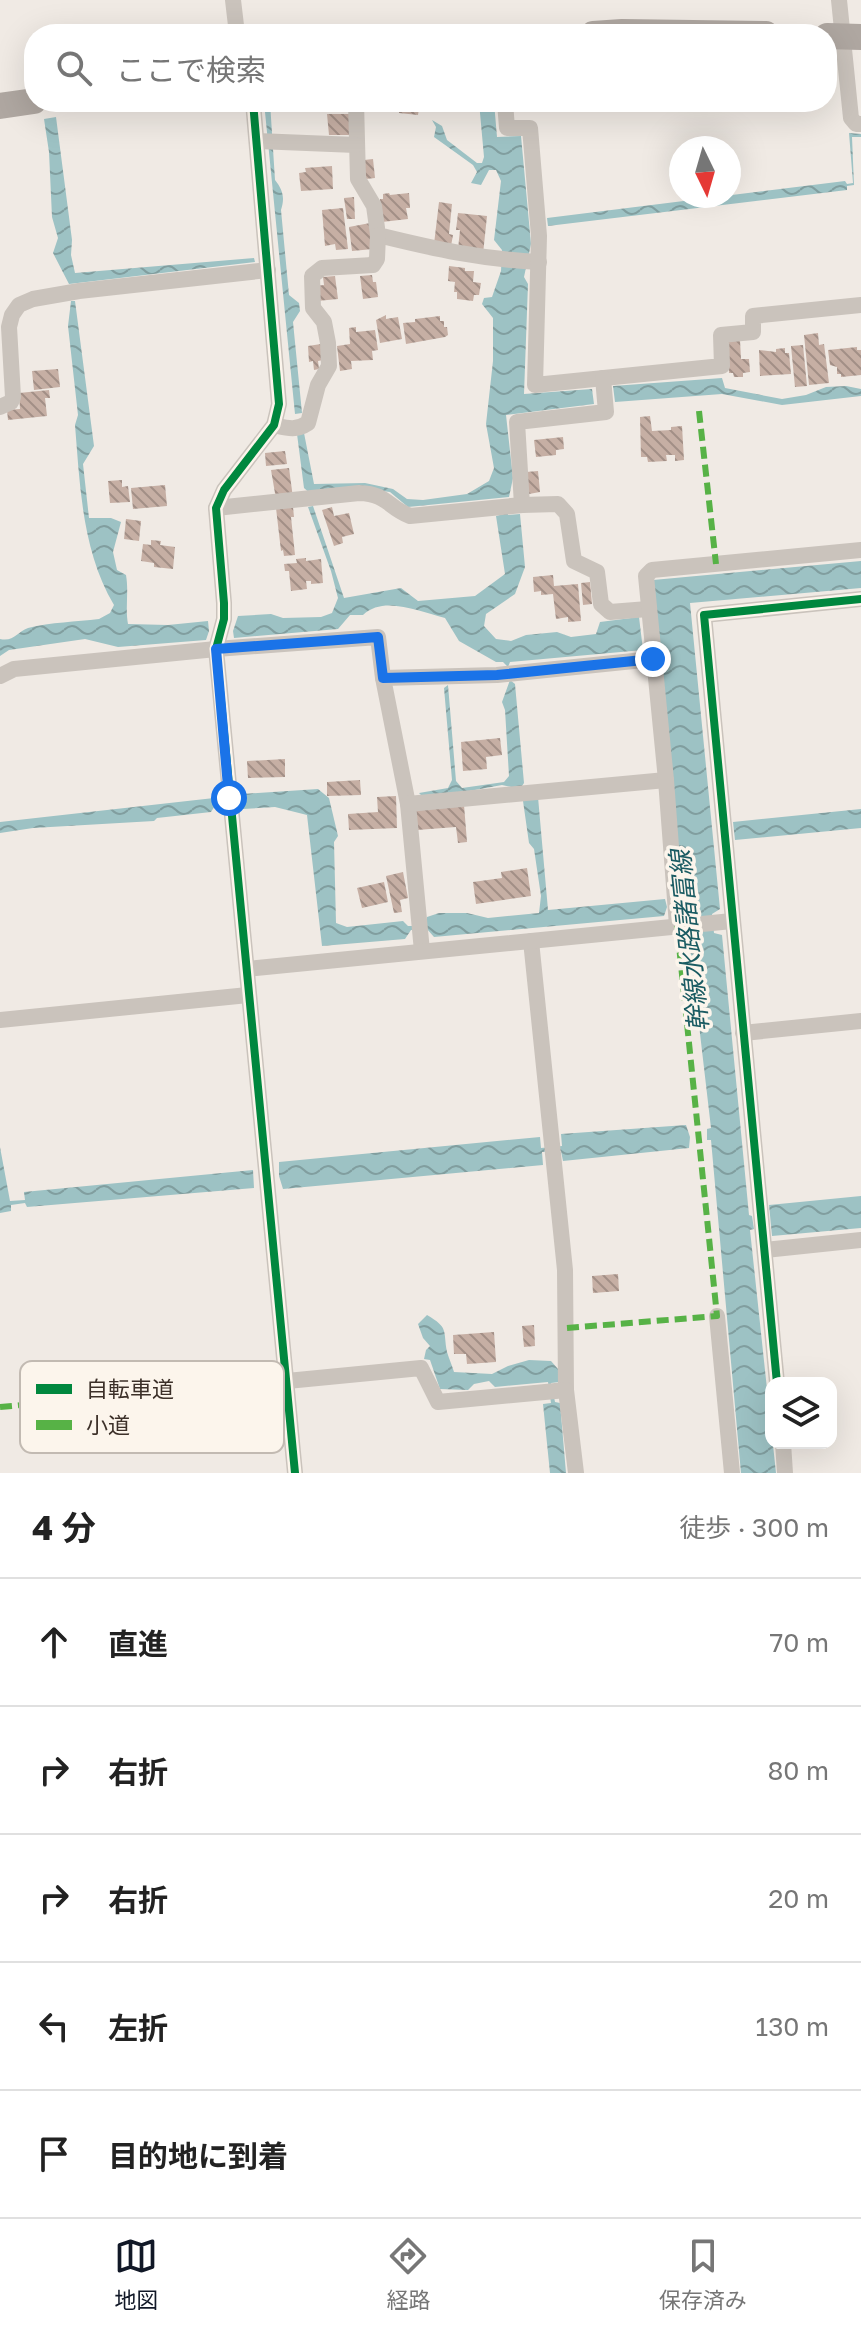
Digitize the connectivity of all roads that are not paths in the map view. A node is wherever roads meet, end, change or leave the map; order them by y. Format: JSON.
{"nodes":[{"id":1,"x":233,"y":0,"type":"edge"},
{"id":2,"x":839,"y":0,"type":"edge"},
{"id":3,"x":236,"y":24,"type":"edge"},
{"id":4,"x":843,"y":36,"type":"edge"},
{"id":5,"x":24,"y":102,"type":"edge"},
{"id":6,"x":0,"y":106,"type":"edge"},
{"id":7,"x":254,"y":112,"type":"edge"},
{"id":8,"x":356,"y":112,"type":"edge"},
{"id":9,"x":506,"y":112,"type":"edge"},
{"id":10,"x":861,"y":124,"type":"edge"},
{"id":11,"x":257,"y":141,"type":"junction"},
{"id":12,"x":356,"y":145,"type":"junction"},
{"id":13,"x":378,"y":235,"type":"junction"},
{"id":14,"x":539,"y":262,"type":"junction"},
{"id":15,"x":268,"y":270,"type":"junction"},
{"id":16,"x":861,"y":305,"type":"edge"},
{"id":17,"x":603,"y":378,"type":"junction"},
{"id":18,"x":0,"y":407,"type":"edge"},
{"id":19,"x":274,"y":425,"type":"junction"},
{"id":20,"x":522,"y":505,"type":"junction"},
{"id":21,"x":216,"y":508,"type":"junction"},
{"id":22,"x":861,"y":550,"type":"edge"},
{"id":23,"x":861,"y":599,"type":"edge"},
{"id":24,"x":648,"y":609,"type":"junction"},
{"id":25,"x":216,"y":649,"type":"junction"},
{"id":26,"x":653,"y":659,"type":"junction"},
{"id":27,"x":0,"y":676,"type":"edge"},
{"id":28,"x":383,"y":678,"type":"junction"},
{"id":29,"x":666,"y":780,"type":"junction"},
{"id":30,"x":408,"y":804,"type":"junction"},
{"id":31,"x":725,"y":922,"type":"junction"},
{"id":32,"x":683,"y":926,"type":"junction"},
{"id":33,"x":531,"y":941,"type":"junction"},
{"id":34,"x":422,"y":951,"type":"junction"},
{"id":35,"x":247,"y":969,"type":"junction"},
{"id":36,"x":248,"y":995,"type":"junction"},
{"id":37,"x":0,"y":1020,"type":"edge"},
{"id":38,"x":861,"y":1021,"type":"edge"},
{"id":39,"x":743,"y":1033,"type":"junction"},
{"id":40,"x":861,"y":1240,"type":"edge"},
{"id":41,"x":765,"y":1250,"type":"junction"},
{"id":42,"x":717,"y":1316,"type":"dead end"},
{"id":43,"x":776,"y":1377,"type":"edge"},
{"id":44,"x":287,"y":1381,"type":"junction"},
{"id":45,"x":556,"y":1391,"type":"junction"},
{"id":46,"x":783,"y":1449,"type":"edge"},
{"id":47,"x":295,"y":1473,"type":"edge"},
{"id":48,"x":576,"y":1473,"type":"edge"},
{"id":49,"x":732,"y":1473,"type":"edge"},
{"id":50,"x":785,"y":1473,"type":"edge"}],
"edges":[{"from":1,"to":3,"type":"street"},
{"from":2,"to":4,"type":"street"},
{"from":4,"to":10,"type":"street"},
{"from":5,"to":6,"type":"main road"},
{"from":7,"to":11,"type":"street"},
{"from":8,"to":12,"type":"street"},
{"from":9,"to":14,"type":"street"},
{"from":11,"to":12,"type":"street"},
{"from":11,"to":15,"type":"street"},
{"from":12,"to":13,"type":"street"},
{"from":13,"to":14,"type":"street"},
{"from":13,"to":19,"type":"street"},
{"from":14,"to":17,"type":"street"},
{"from":15,"to":18,"type":"street"},
{"from":15,"to":19,"type":"street"},
{"from":16,"to":17,"type":"street"},
{"from":17,"to":20,"type":"street"},
{"from":19,"to":21,"type":"street"},
{"from":20,"to":21,"type":"street"},
{"from":20,"to":24,"type":"street"},
{"from":21,"to":25,"type":"street"},
{"from":22,"to":24,"type":"street"},
{"from":23,"to":31,"type":"street"},
{"from":24,"to":26,"type":"street"},
{"from":25,"to":27,"type":"street"},
{"from":25,"to":28,"type":"street"},
{"from":25,"to":35,"type":"street"},
{"from":26,"to":28,"type":"street"},
{"from":26,"to":29,"type":"street"},
{"from":28,"to":30,"type":"street"},
{"from":29,"to":30,"type":"street"},
{"from":29,"to":32,"type":"street"},
{"from":30,"to":34,"type":"street"},
{"from":31,"to":32,"type":"street"},
{"from":31,"to":39,"type":"street"},
{"from":32,"to":33,"type":"street"},
{"from":33,"to":34,"type":"street"},
{"from":33,"to":45,"type":"street"},
{"from":34,"to":35,"type":"street"},
{"from":35,"to":36,"type":"street"},
{"from":36,"to":37,"type":"street"},
{"from":36,"to":44,"type":"street"},
{"from":38,"to":39,"type":"street"},
{"from":39,"to":41,"type":"street"},
{"from":40,"to":41,"type":"street"},
{"from":41,"to":43,"type":"street"},
{"from":42,"to":49,"type":"street"},
{"from":44,"to":45,"type":"street"},
{"from":44,"to":47,"type":"street"},
{"from":45,"to":48,"type":"street"},
{"from":46,"to":50,"type":"street"}]}
